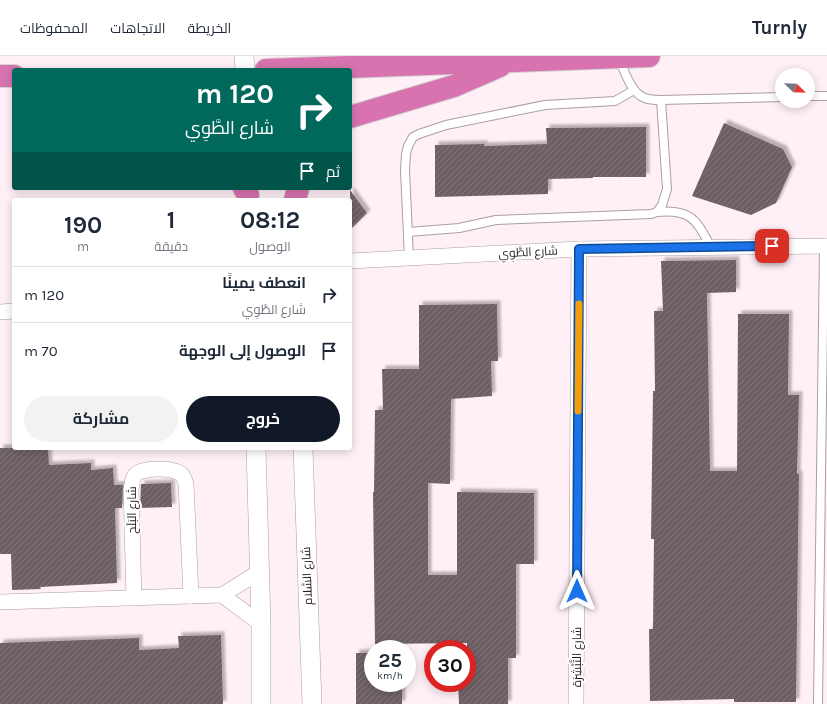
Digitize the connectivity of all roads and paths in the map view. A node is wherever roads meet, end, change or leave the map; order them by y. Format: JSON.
{"nodes":[{"id":1,"x":244,"y":56,"type":"edge"},
{"id":2,"x":282,"y":56,"type":"edge"},
{"id":3,"x":649,"y":56,"type":"edge"},
{"id":4,"x":618,"y":57,"type":"edge"},
{"id":5,"x":511,"y":61,"type":"junction"},
{"id":6,"x":245,"y":68,"type":"edge"},
{"id":7,"x":282,"y":68,"type":"edge"},
{"id":8,"x":333,"y":68,"type":"edge"},
{"id":9,"x":634,"y":90,"type":"junction"},
{"id":10,"x":815,"y":96,"type":"edge"},
{"id":11,"x":827,"y":96,"type":"edge"},
{"id":12,"x":775,"y":97,"type":"edge"},
{"id":13,"x":661,"y":100,"type":"junction"},
{"id":14,"x":352,"y":116,"type":"edge"},
{"id":15,"x":657,"y":212,"type":"junction"},
{"id":16,"x":408,"y":232,"type":"junction"},
{"id":17,"x":825,"y":246,"type":"edge"},
{"id":18,"x":712,"y":247,"type":"junction"},
{"id":19,"x":579,"y":249,"type":"junction"},
{"id":20,"x":409,"y":258,"type":"junction"},
{"id":21,"x":352,"y":261,"type":"edge"},
{"id":22,"x":12,"y":311,"type":"edge"},
{"id":23,"x":0,"y":312,"type":"edge"},
{"id":24,"x":256,"y":450,"type":"edge"},
{"id":25,"x":303,"y":450,"type":"edge"},
{"id":26,"x":259,"y":572,"type":"junction"},
{"id":27,"x":222,"y":595,"type":"junction"},
{"id":28,"x":191,"y":596,"type":"junction"},
{"id":29,"x":134,"y":598,"type":"junction"},
{"id":30,"x":0,"y":602,"type":"edge"},
{"id":31,"x":261,"y":624,"type":"junction"},
{"id":32,"x":261,"y":704,"type":"edge"},
{"id":33,"x":312,"y":704,"type":"edge"},
{"id":34,"x":576,"y":704,"type":"edge"},
{"id":35,"x":818,"y":704,"type":"edge"}],
"edges":[{"from":1,"to":6,"type":"street"},
{"from":2,"to":7,"type":"street"},
{"from":3,"to":4,"type":"highway"},
{"from":4,"to":5,"type":"highway"},
{"from":4,"to":9,"type":"lane"},
{"from":5,"to":8,"type":"highway"},
{"from":5,"to":14,"type":"highway"},
{"from":9,"to":13,"type":"lane"},
{"from":9,"to":16,"type":"lane"},
{"from":10,"to":11,"type":"lane"},
{"from":12,"to":13,"type":"lane"},
{"from":13,"to":15,"type":"lane"},
{"from":15,"to":16,"type":"lane"},
{"from":15,"to":18,"type":"lane"},
{"from":16,"to":20,"type":"lane"},
{"from":17,"to":18,"type":"street","name":"شارع الطَّوِي"},
{"from":17,"to":35,"type":"lane"},
{"from":18,"to":19,"type":"street","name":"شارع الطَّوِي"},
{"from":19,"to":20,"type":"street","name":"شارع الطَّوِي"},
{"from":19,"to":34,"type":"street","name":"شارع التَّبْشِرَة"},
{"from":20,"to":21,"type":"street","name":"شارع الطَّوِي"},
{"from":22,"to":23,"type":"street"},
{"from":24,"to":26,"type":"street"},
{"from":25,"to":33,"type":"street","name":"شارع السَّلام"},
{"from":26,"to":27,"type":"street"},
{"from":26,"to":31,"type":"street"},
{"from":27,"to":28,"type":"street"},
{"from":27,"to":31,"type":"street"},
{"from":28,"to":29,"type":"street"},
{"from":28,"to":29,"type":"street","name":"شارع البَلَح"},
{"from":29,"to":30,"type":"street"},
{"from":31,"to":32,"type":"street"}]}
